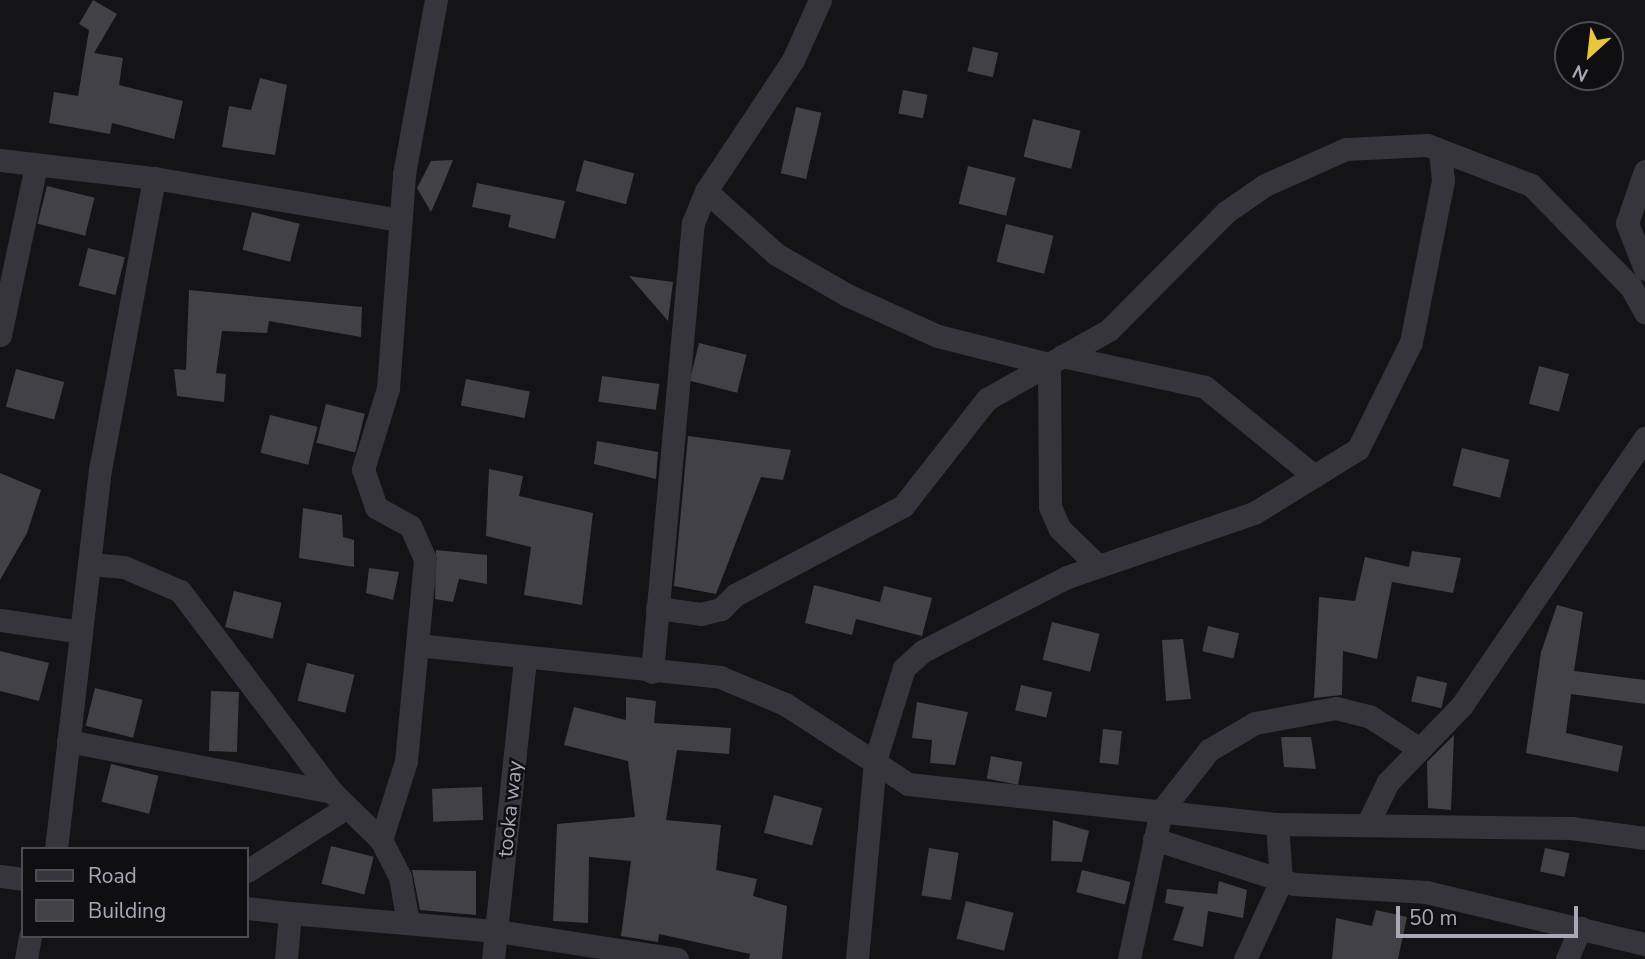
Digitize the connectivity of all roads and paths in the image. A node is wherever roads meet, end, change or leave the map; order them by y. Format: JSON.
{"nodes":[{"id":1,"x":436,"y":0,"type":"edge"},
{"id":2,"x":820,"y":0,"type":"edge"},
{"id":3,"x":1440,"y":152,"type":"junction"},
{"id":4,"x":0,"y":160,"type":"edge"},
{"id":5,"x":36,"y":166,"type":"junction"},
{"id":6,"x":1645,"y":170,"type":"edge"},
{"id":7,"x":154,"y":178,"type":"junction"},
{"id":8,"x":706,"y":191,"type":"junction"},
{"id":9,"x":400,"y":220,"type":"junction"},
{"id":10,"x":1640,"y":281,"type":"edge"},
{"id":11,"x":1645,"y":312,"type":"edge"},
{"id":12,"x":0,"y":335,"type":"edge"},
{"id":13,"x":1055,"y":360,"type":"junction"},
{"id":14,"x":1645,"y":438,"type":"edge"},
{"id":15,"x":1314,"y":476,"type":"junction"},
{"id":16,"x":89,"y":564,"type":"junction"},
{"id":17,"x":1098,"y":566,"type":"junction"},
{"id":18,"x":657,"y":608,"type":"junction"},
{"id":19,"x":0,"y":620,"type":"edge"},
{"id":20,"x":81,"y":632,"type":"junction"},
{"id":21,"x":417,"y":645,"type":"junction"},
{"id":22,"x":526,"y":659,"type":"junction"},
{"id":23,"x":653,"y":672,"type":"junction"},
{"id":24,"x":68,"y":741,"type":"junction"},
{"id":25,"x":1418,"y":748,"type":"junction"},
{"id":26,"x":875,"y":761,"type":"junction"},
{"id":27,"x":340,"y":799,"type":"junction"},
{"id":28,"x":1161,"y":811,"type":"junction"},
{"id":29,"x":1368,"y":823,"type":"junction"},
{"id":30,"x":1277,"y":824,"type":"junction"},
{"id":31,"x":1645,"y":838,"type":"edge"},
{"id":32,"x":1154,"y":839,"type":"junction"},
{"id":33,"x":380,"y":840,"type":"junction"},
{"id":34,"x":56,"y":847,"type":"edge"},
{"id":35,"x":248,"y":870,"type":"edge"},
{"id":36,"x":0,"y":876,"type":"edge"},
{"id":37,"x":21,"y":880,"type":"edge"},
{"id":38,"x":1281,"y":881,"type":"junction"},
{"id":39,"x":248,"y":908,"type":"edge"},
{"id":40,"x":289,"y":913,"type":"junction"},
{"id":41,"x":408,"y":923,"type":"junction"},
{"id":42,"x":1580,"y":928,"type":"junction"},
{"id":43,"x":496,"y":931,"type":"junction"},
{"id":44,"x":30,"y":938,"type":"edge"},
{"id":45,"x":1645,"y":944,"type":"edge"},
{"id":46,"x":640,"y":954,"type":"edge"},
{"id":47,"x":26,"y":959,"type":"edge"},
{"id":48,"x":286,"y":959,"type":"edge"},
{"id":49,"x":493,"y":959,"type":"edge"},
{"id":50,"x":677,"y":959,"type":"edge"},
{"id":51,"x":857,"y":959,"type":"edge"},
{"id":52,"x":1129,"y":959,"type":"edge"},
{"id":53,"x":1245,"y":959,"type":"edge"},
{"id":54,"x":1567,"y":959,"type":"edge"}],
"edges":[{"from":1,"to":9,"type":"street"},
{"from":2,"to":8,"type":"street"},
{"from":3,"to":10,"type":"street"},
{"from":3,"to":13,"type":"street"},
{"from":3,"to":15,"type":"street"},
{"from":4,"to":5,"type":"street"},
{"from":5,"to":7,"type":"street"},
{"from":5,"to":12,"type":"street"},
{"from":6,"to":10,"type":"street"},
{"from":7,"to":9,"type":"street"},
{"from":7,"to":16,"type":"street"},
{"from":8,"to":13,"type":"street"},
{"from":8,"to":18,"type":"street"},
{"from":9,"to":21,"type":"street"},
{"from":10,"to":11,"type":"street"},
{"from":13,"to":15,"type":"street"},
{"from":13,"to":17,"type":"street"},
{"from":13,"to":18,"type":"street"},
{"from":14,"to":25,"type":"street"},
{"from":15,"to":17,"type":"street"},
{"from":16,"to":20,"type":"street"},
{"from":16,"to":27,"type":"street"},
{"from":17,"to":26,"type":"street"},
{"from":18,"to":23,"type":"street"},
{"from":19,"to":20,"type":"street"},
{"from":20,"to":24,"type":"street"},
{"from":21,"to":22,"type":"street"},
{"from":21,"to":33,"type":"street"},
{"from":22,"to":23,"type":"street"},
{"from":22,"to":43,"type":"street","name":"tooka way"},
{"from":23,"to":26,"type":"street"},
{"from":24,"to":27,"type":"street"},
{"from":24,"to":34,"type":"street"},
{"from":25,"to":28,"type":"street"},
{"from":25,"to":29,"type":"street"},
{"from":26,"to":28,"type":"street"},
{"from":26,"to":51,"type":"street"},
{"from":27,"to":33,"type":"street"},
{"from":27,"to":35,"type":"street"},
{"from":28,"to":30,"type":"street"},
{"from":28,"to":32,"type":"street"},
{"from":29,"to":30,"type":"street"},
{"from":29,"to":31,"type":"street"},
{"from":30,"to":38,"type":"street"},
{"from":32,"to":38,"type":"street"},
{"from":32,"to":52,"type":"street"},
{"from":33,"to":41,"type":"street"},
{"from":36,"to":37,"type":"street"},
{"from":38,"to":42,"type":"street"},
{"from":38,"to":53,"type":"street"},
{"from":39,"to":40,"type":"street"},
{"from":40,"to":41,"type":"street"},
{"from":40,"to":48,"type":"street"},
{"from":41,"to":43,"type":"street"},
{"from":42,"to":45,"type":"street"},
{"from":42,"to":54,"type":"street"},
{"from":43,"to":46,"type":"street"},
{"from":43,"to":49,"type":"street","name":"tooka way"},
{"from":44,"to":47,"type":"street"},
{"from":46,"to":50,"type":"street"}]}
